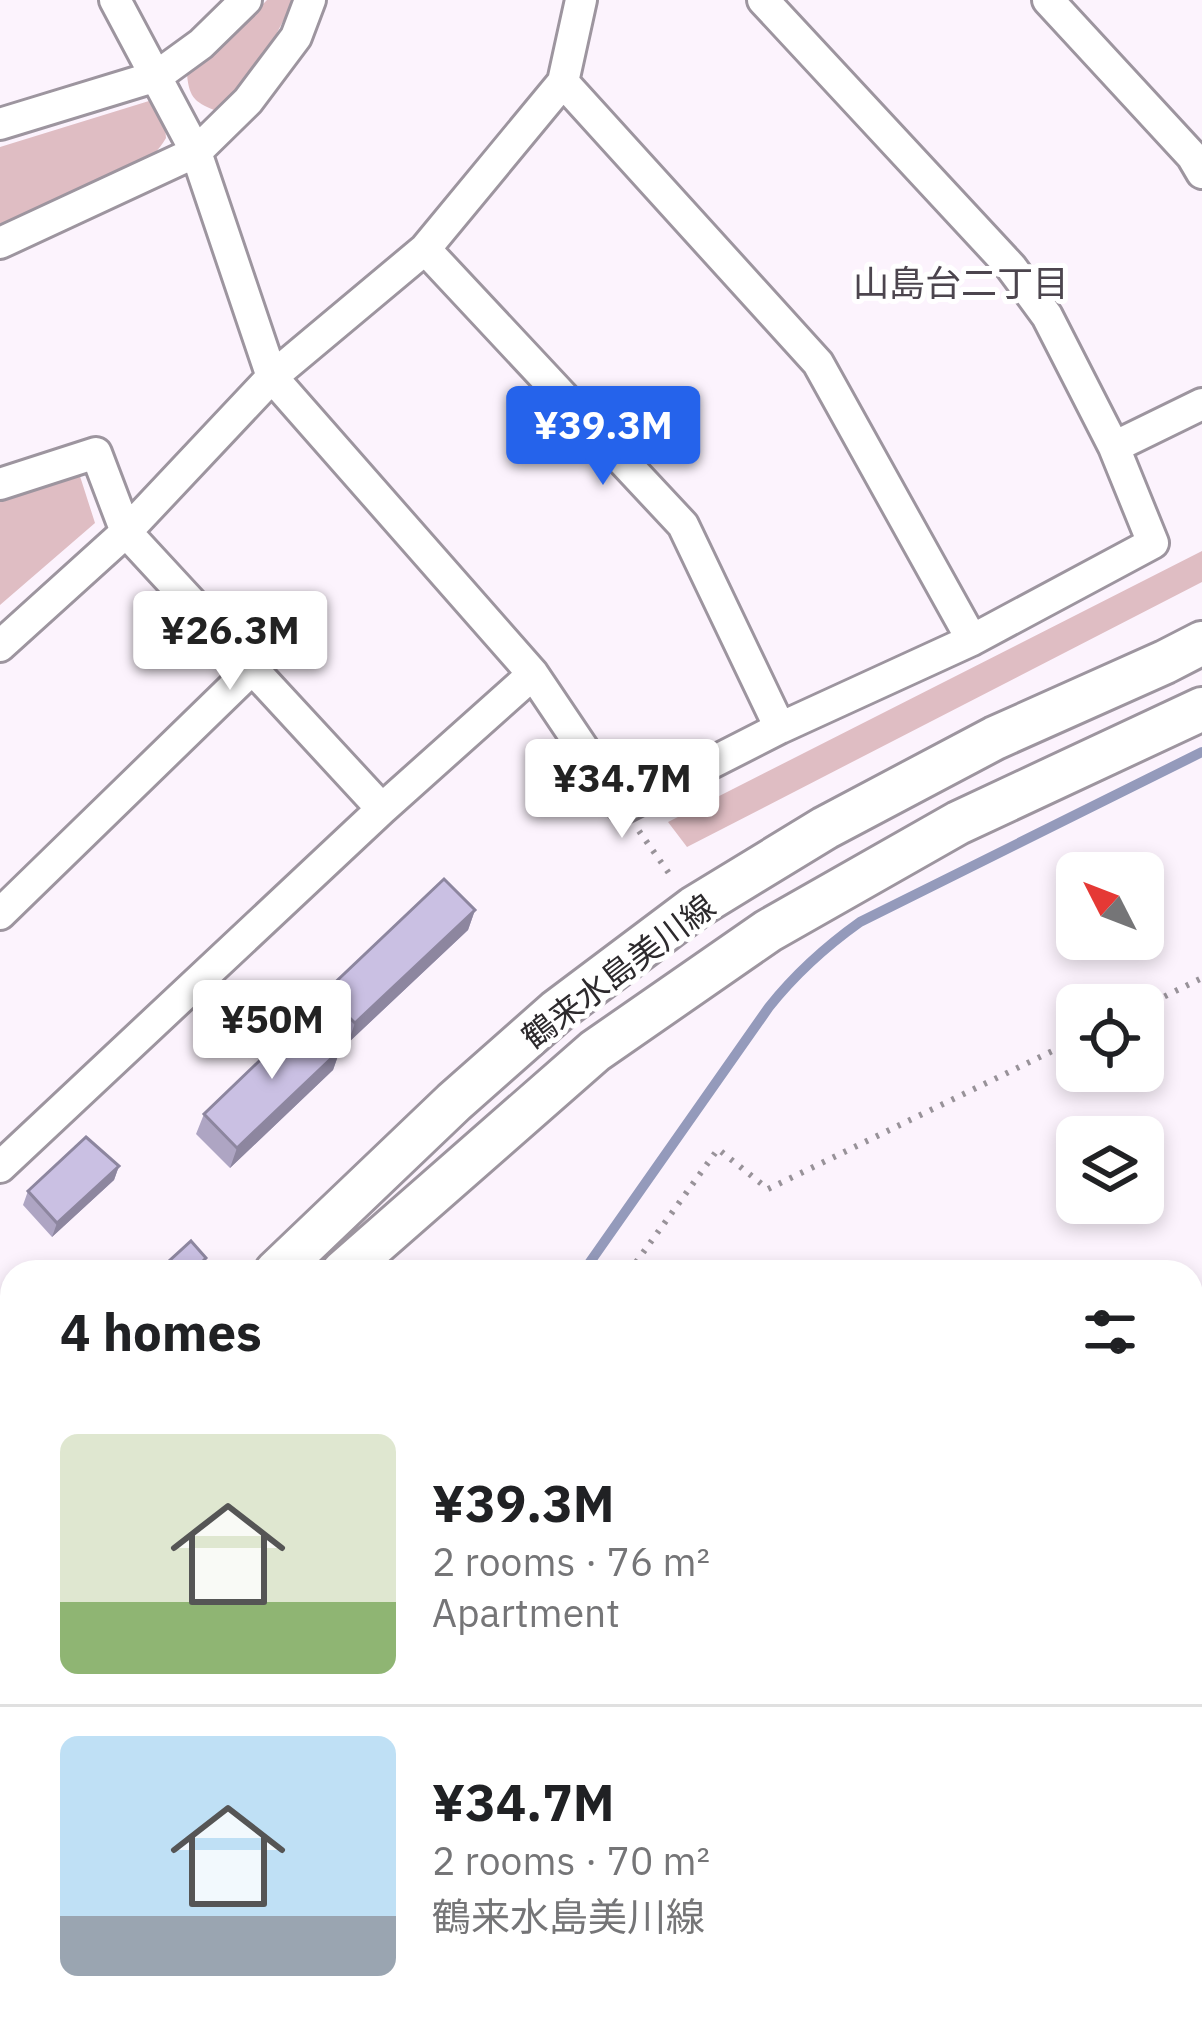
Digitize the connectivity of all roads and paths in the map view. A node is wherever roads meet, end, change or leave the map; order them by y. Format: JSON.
{"nodes":[{"id":1,"x":116,"y":0,"type":"edge"},
{"id":2,"x":246,"y":0,"type":"edge"},
{"id":3,"x":310,"y":0,"type":"edge"},
{"id":4,"x":581,"y":0,"type":"edge"},
{"id":5,"x":763,"y":0,"type":"edge"},
{"id":6,"x":1048,"y":0,"type":"edge"},
{"id":7,"x":157,"y":76,"type":"junction"},
{"id":8,"x":563,"y":82,"type":"junction"},
{"id":9,"x":0,"y":124,"type":"edge"},
{"id":10,"x":196,"y":152,"type":"junction"},
{"id":11,"x":1202,"y":172,"type":"edge"},
{"id":12,"x":0,"y":243,"type":"edge"},
{"id":13,"x":425,"y":249,"type":"junction"},
{"id":14,"x":272,"y":377,"type":"junction"},
{"id":15,"x":1202,"y":404,"type":"edge"},
{"id":16,"x":1114,"y":447,"type":"junction"},
{"id":17,"x":0,"y":484,"type":"edge"},
{"id":18,"x":126,"y":532,"type":"junction"},
{"id":19,"x":972,"y":640,"type":"junction"},
{"id":20,"x":1202,"y":643,"type":"edge"},
{"id":21,"x":0,"y":646,"type":"edge"},
{"id":22,"x":253,"y":668,"type":"junction"},
{"id":23,"x":532,"y":674,"type":"junction"},
{"id":24,"x":1202,"y":709,"type":"edge"},
{"id":25,"x":780,"y":728,"type":"junction"},
{"id":26,"x":623,"y":808,"type":"junction"},
{"id":27,"x":382,"y":809,"type":"junction"},
{"id":28,"x":694,"y":908,"type":"junction"},
{"id":29,"x":0,"y":914,"type":"edge"},
{"id":30,"x":1202,"y":978,"type":"edge"},
{"id":31,"x":1164,"y":997,"type":"edge"},
{"id":32,"x":1056,"y":1049,"type":"edge"},
{"id":33,"x":0,"y":1167,"type":"edge"},
{"id":34,"x":289,"y":1260,"type":"edge"},
{"id":35,"x":357,"y":1260,"type":"edge"},
{"id":36,"x":637,"y":1260,"type":"edge"}],
"edges":[{"from":1,"to":7,"type":"street"},
{"from":2,"to":7,"type":"street"},
{"from":3,"to":10,"type":"street"},
{"from":4,"to":8,"type":"street"},
{"from":5,"to":16,"type":"street"},
{"from":6,"to":11,"type":"street"},
{"from":7,"to":9,"type":"street"},
{"from":7,"to":10,"type":"street"},
{"from":8,"to":13,"type":"street"},
{"from":8,"to":19,"type":"street"},
{"from":10,"to":12,"type":"street"},
{"from":10,"to":14,"type":"street"},
{"from":13,"to":14,"type":"street"},
{"from":13,"to":25,"type":"street"},
{"from":14,"to":18,"type":"street"},
{"from":14,"to":23,"type":"street"},
{"from":15,"to":16,"type":"street"},
{"from":16,"to":19,"type":"street"},
{"from":17,"to":18,"type":"street"},
{"from":18,"to":21,"type":"street"},
{"from":18,"to":22,"type":"street"},
{"from":19,"to":25,"type":"street"},
{"from":20,"to":28,"type":"main road","name":"鶴来水島美川線"},
{"from":22,"to":27,"type":"street"},
{"from":22,"to":29,"type":"street"},
{"from":23,"to":26,"type":"street"},
{"from":23,"to":27,"type":"street"},
{"from":24,"to":35,"type":"main road","name":"鶴来水島美川線"},
{"from":25,"to":26,"type":"street"},
{"from":26,"to":28,"type":"path"},
{"from":27,"to":33,"type":"street"},
{"from":28,"to":34,"type":"main road","name":"鶴来水島美川線"},
{"from":30,"to":31,"type":"path"},
{"from":32,"to":36,"type":"path"}]}
